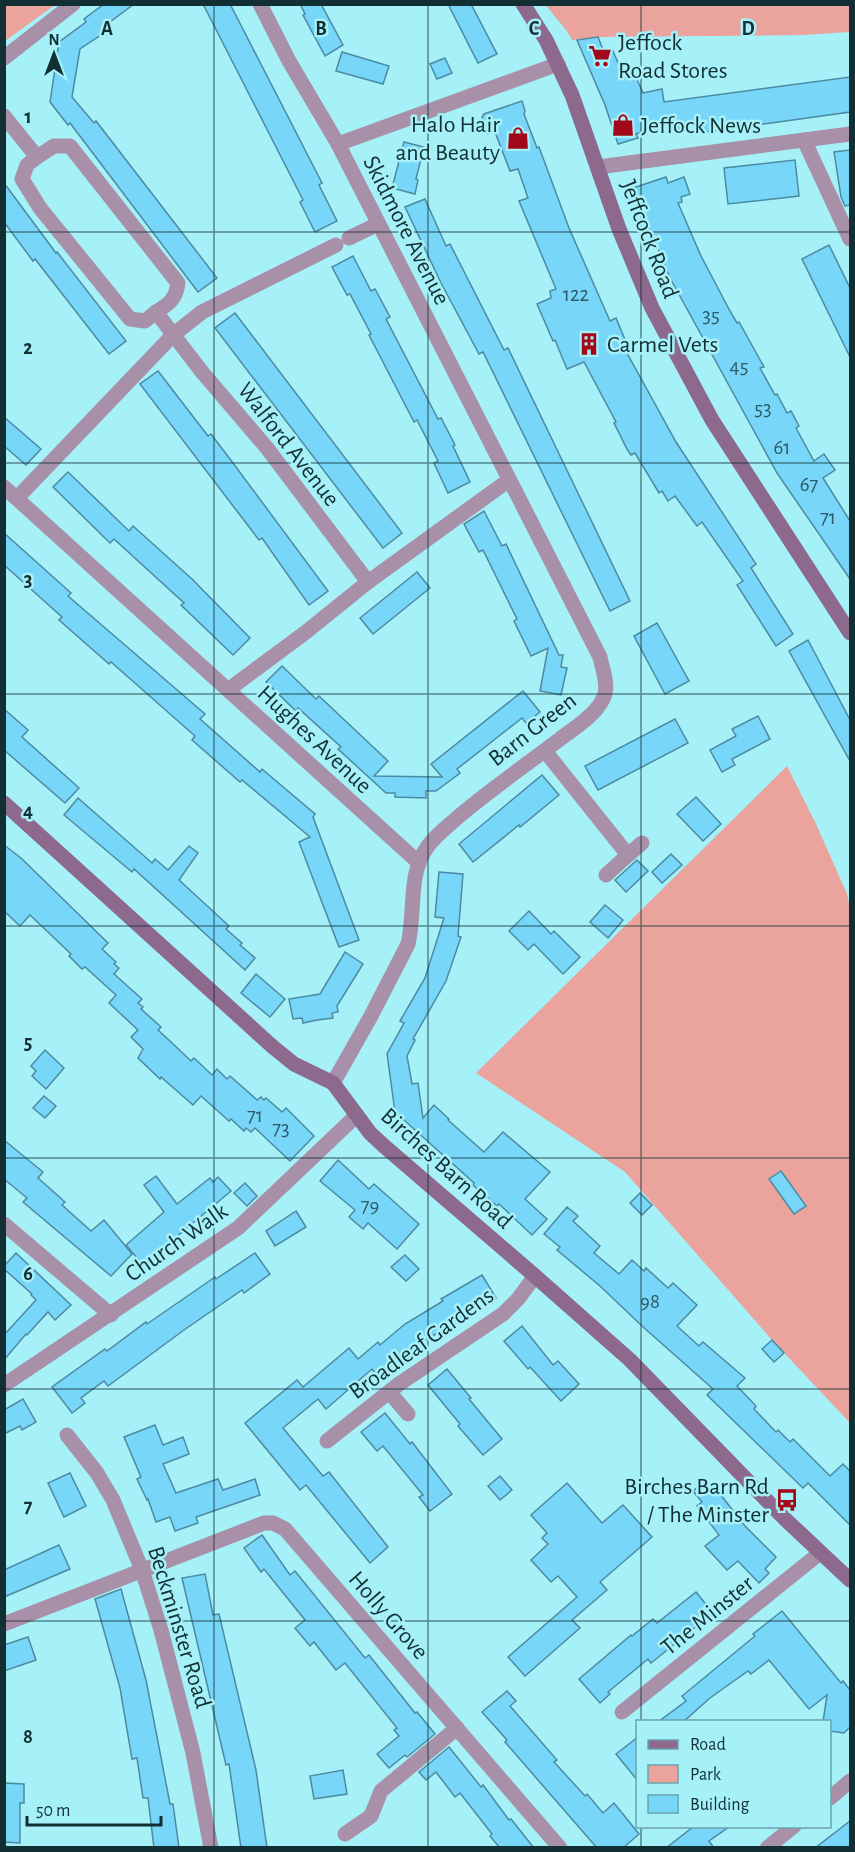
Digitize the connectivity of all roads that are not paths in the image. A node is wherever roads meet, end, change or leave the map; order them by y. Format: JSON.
{"nodes":[{"id":1,"x":73,"y":4,"type":"edge"},
{"id":2,"x":260,"y":4,"type":"edge"},
{"id":3,"x":523,"y":4,"type":"edge"},
{"id":4,"x":4,"y":57,"type":"edge"},
{"id":5,"x":558,"y":64,"type":"junction"},
{"id":6,"x":4,"y":116,"type":"edge"},
{"id":7,"x":850,"y":134,"type":"edge"},
{"id":8,"x":804,"y":140,"type":"junction"},
{"id":9,"x":338,"y":144,"type":"junction"},
{"id":10,"x":37,"y":157,"type":"junction"},
{"id":11,"x":598,"y":167,"type":"junction"},
{"id":12,"x":378,"y":224,"type":"junction"},
{"id":13,"x":850,"y":239,"type":"edge"},
{"id":14,"x":156,"y":312,"type":"junction"},
{"id":15,"x":173,"y":335,"type":"junction"},
{"id":16,"x":508,"y":480,"type":"junction"},
{"id":17,"x":4,"y":487,"type":"edge"},
{"id":18,"x":17,"y":498,"type":"junction"},
{"id":19,"x":368,"y":582,"type":"junction"},
{"id":20,"x":850,"y":633,"type":"edge"},
{"id":21,"x":228,"y":690,"type":"junction"},
{"id":22,"x":545,"y":751,"type":"junction"},
{"id":23,"x":4,"y":803,"type":"edge"},
{"id":24,"x":642,"y":843,"type":"dead end"},
{"id":25,"x":628,"y":855,"type":"junction"},
{"id":26,"x":418,"y":862,"type":"junction"},
{"id":27,"x":606,"y":875,"type":"dead end"},
{"id":28,"x":333,"y":1083,"type":"junction"},
{"id":29,"x":357,"y":1115,"type":"junction"},
{"id":30,"x":4,"y":1224,"type":"edge"},
{"id":31,"x":535,"y":1276,"type":"junction"},
{"id":32,"x":111,"y":1315,"type":"junction"},
{"id":33,"x":4,"y":1385,"type":"edge"},
{"id":34,"x":390,"y":1393,"type":"junction"},
{"id":35,"x":408,"y":1414,"type":"dead end"},
{"id":36,"x":67,"y":1435,"type":"dead end"},
{"id":37,"x":327,"y":1441,"type":"dead end"},
{"id":38,"x":820,"y":1553,"type":"junction"},
{"id":39,"x":142,"y":1570,"type":"junction"},
{"id":40,"x":850,"y":1580,"type":"edge"},
{"id":41,"x":4,"y":1624,"type":"edge"},
{"id":42,"x":622,"y":1712,"type":"dead end"},
{"id":43,"x":457,"y":1728,"type":"junction"},
{"id":44,"x":850,"y":1780,"type":"edge"},
{"id":45,"x":831,"y":1797,"type":"edge"},
{"id":46,"x":793,"y":1828,"type":"edge"},
{"id":47,"x":345,"y":1834,"type":"dead end"},
{"id":48,"x":211,"y":1848,"type":"edge"},
{"id":49,"x":560,"y":1848,"type":"edge"},
{"id":50,"x":767,"y":1848,"type":"edge"}],
"edges":[{"from":1,"to":4,"type":"street"},
{"from":2,"to":9,"type":"street","name":"Skidmore Avenue"},
{"from":3,"to":5,"type":"main road","name":"Jeffcock Road"},
{"from":5,"to":9,"type":"street"},
{"from":5,"to":11,"type":"main road","name":"Jeffcock Road"},
{"from":6,"to":10,"type":"street"},
{"from":7,"to":8,"type":"street"},
{"from":8,"to":11,"type":"street"},
{"from":8,"to":13,"type":"street"},
{"from":9,"to":12,"type":"street","name":"Skidmore Avenue"},
{"from":10,"to":14,"type":"street"},
{"from":10,"to":14,"type":"street"},
{"from":11,"to":20,"type":"main road","name":"Jeffcock Road"},
{"from":12,"to":15,"type":"street"},
{"from":12,"to":16,"type":"street","name":"Skidmore Avenue"},
{"from":14,"to":15,"type":"street","name":"Walford Avenue"},
{"from":15,"to":18,"type":"street"},
{"from":15,"to":19,"type":"street","name":"Walford Avenue"},
{"from":16,"to":19,"type":"street"},
{"from":16,"to":22,"type":"street","name":"Barn Green"},
{"from":17,"to":18,"type":"street","name":"Hughes Avenue"},
{"from":18,"to":21,"type":"street","name":"Hughes Avenue"},
{"from":19,"to":21,"type":"street"},
{"from":21,"to":26,"type":"street","name":"Hughes Avenue"},
{"from":22,"to":25,"type":"street"},
{"from":22,"to":26,"type":"street","name":"Barn Green"},
{"from":23,"to":28,"type":"main road","name":"Birches Barn Road"},
{"from":24,"to":25,"type":"street"},
{"from":25,"to":27,"type":"street"},
{"from":26,"to":28,"type":"street"},
{"from":28,"to":29,"type":"main road","name":"Birches Barn Road"},
{"from":29,"to":31,"type":"main road","name":"Birches Barn Road"},
{"from":29,"to":32,"type":"street","name":"Church Walk"},
{"from":30,"to":32,"type":"street"},
{"from":31,"to":34,"type":"street","name":"Broadleaf Gardens"},
{"from":31,"to":38,"type":"main road","name":"Birches Barn Road"},
{"from":32,"to":33,"type":"street","name":"Church Walk"},
{"from":34,"to":35,"type":"street"},
{"from":34,"to":37,"type":"street","name":"Broadleaf Gardens"},
{"from":36,"to":39,"type":"street","name":"Beckminster Road"},
{"from":38,"to":40,"type":"main road","name":"Birches Barn Road"},
{"from":38,"to":42,"type":"street","name":"The Minster"},
{"from":39,"to":41,"type":"street","name":"Holly Grove"},
{"from":39,"to":43,"type":"street","name":"Holly Grove"},
{"from":39,"to":48,"type":"street","name":"Beckminster Road"},
{"from":43,"to":47,"type":"street"},
{"from":43,"to":49,"type":"street","name":"Holly Grove"},
{"from":44,"to":45,"type":"street"},
{"from":46,"to":50,"type":"street"}]}
